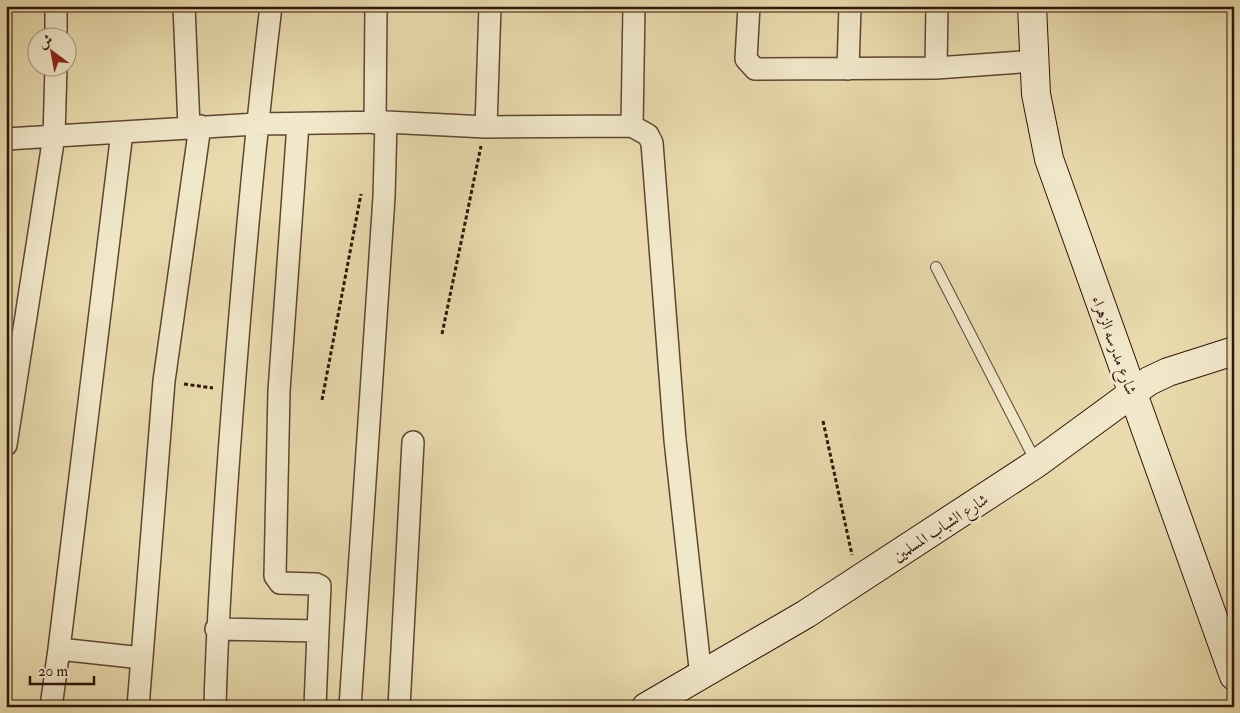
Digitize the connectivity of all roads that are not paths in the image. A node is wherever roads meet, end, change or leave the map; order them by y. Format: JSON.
{"nodes":[{"id":1,"x":56,"y":6,"type":"edge"},
{"id":2,"x":184,"y":6,"type":"edge"},
{"id":3,"x":271,"y":6,"type":"edge"},
{"id":4,"x":376,"y":6,"type":"edge"},
{"id":5,"x":490,"y":6,"type":"edge"},
{"id":6,"x":634,"y":6,"type":"edge"},
{"id":7,"x":749,"y":6,"type":"edge"},
{"id":8,"x":850,"y":6,"type":"edge"},
{"id":9,"x":937,"y":6,"type":"edge"},
{"id":10,"x":1032,"y":6,"type":"edge"},
{"id":11,"x":56,"y":28,"type":"edge"},
{"id":12,"x":1035,"y":61,"type":"junction"},
{"id":13,"x":936,"y":68,"type":"junction"},
{"id":14,"x":848,"y":70,"type":"junction"},
{"id":15,"x":56,"y":78,"type":"edge"},
{"id":16,"x":381,"y":123,"type":"junction"},
{"id":17,"x":257,"y":124,"type":"junction"},
{"id":18,"x":298,"y":124,"type":"junction"},
{"id":19,"x":632,"y":126,"type":"junction"},
{"id":20,"x":194,"y":127,"type":"junction"},
{"id":21,"x":486,"y":127,"type":"junction"},
{"id":22,"x":122,"y":132,"type":"junction"},
{"id":23,"x":54,"y":136,"type":"junction"},
{"id":24,"x":6,"y":139,"type":"edge"},
{"id":25,"x":936,"y":267,"type":"dead end"},
{"id":26,"x":1234,"y":351,"type":"edge"},
{"id":27,"x":1132,"y":393,"type":"junction"},
{"id":28,"x":413,"y":442,"type":"dead end"},
{"id":29,"x":6,"y":445,"type":"edge"},
{"id":30,"x":1037,"y":463,"type":"junction"},
{"id":31,"x":216,"y":629,"type":"junction"},
{"id":32,"x":318,"y":631,"type":"junction"},
{"id":33,"x":59,"y":649,"type":"junction"},
{"id":34,"x":142,"y":658,"type":"junction"},
{"id":35,"x":1234,"y":676,"type":"edge"},
{"id":36,"x":701,"y":677,"type":"junction"},
{"id":37,"x":50,"y":707,"type":"edge"},
{"id":38,"x":138,"y":707,"type":"edge"},
{"id":39,"x":214,"y":707,"type":"edge"},
{"id":40,"x":315,"y":707,"type":"edge"},
{"id":41,"x":350,"y":707,"type":"edge"},
{"id":42,"x":400,"y":707,"type":"edge"},
{"id":43,"x":646,"y":707,"type":"edge"}],
"edges":[{"from":1,"to":11,"type":"street"},
{"from":2,"to":20,"type":"street"},
{"from":3,"to":17,"type":"street"},
{"from":4,"to":16,"type":"street"},
{"from":5,"to":21,"type":"street"},
{"from":6,"to":19,"type":"street"},
{"from":7,"to":14,"type":"street"},
{"from":8,"to":14,"type":"street"},
{"from":9,"to":13,"type":"street"},
{"from":10,"to":12,"type":"street","name":"شارع مدرسه الزهراء"},
{"from":12,"to":13,"type":"street"},
{"from":12,"to":27,"type":"street","name":"شارع مدرسه الزهراء"},
{"from":13,"to":14,"type":"street"},
{"from":15,"to":23,"type":"street"},
{"from":16,"to":18,"type":"street"},
{"from":16,"to":21,"type":"street"},
{"from":16,"to":41,"type":"street"},
{"from":17,"to":18,"type":"street"},
{"from":17,"to":20,"type":"street"},
{"from":17,"to":31,"type":"street"},
{"from":18,"to":32,"type":"street"},
{"from":19,"to":21,"type":"street"},
{"from":19,"to":36,"type":"street"},
{"from":20,"to":22,"type":"street"},
{"from":20,"to":34,"type":"street"},
{"from":22,"to":23,"type":"street"},
{"from":22,"to":33,"type":"street"},
{"from":23,"to":24,"type":"street"},
{"from":23,"to":29,"type":"street"},
{"from":25,"to":30,"type":"lane"},
{"from":26,"to":27,"type":"street","name":"شارع الشباب المسلمين"},
{"from":27,"to":30,"type":"street","name":"شارع الشباب المسلمين"},
{"from":27,"to":35,"type":"street","name":"شارع مدرسه الزهراء"},
{"from":28,"to":42,"type":"street"},
{"from":30,"to":36,"type":"street","name":"شارع الشباب المسلمين"},
{"from":31,"to":32,"type":"street"},
{"from":31,"to":39,"type":"street"},
{"from":32,"to":40,"type":"street"},
{"from":33,"to":34,"type":"street"},
{"from":33,"to":37,"type":"street"},
{"from":34,"to":38,"type":"street"},
{"from":36,"to":43,"type":"street","name":"شارع الشباب المسلمين"}]}
